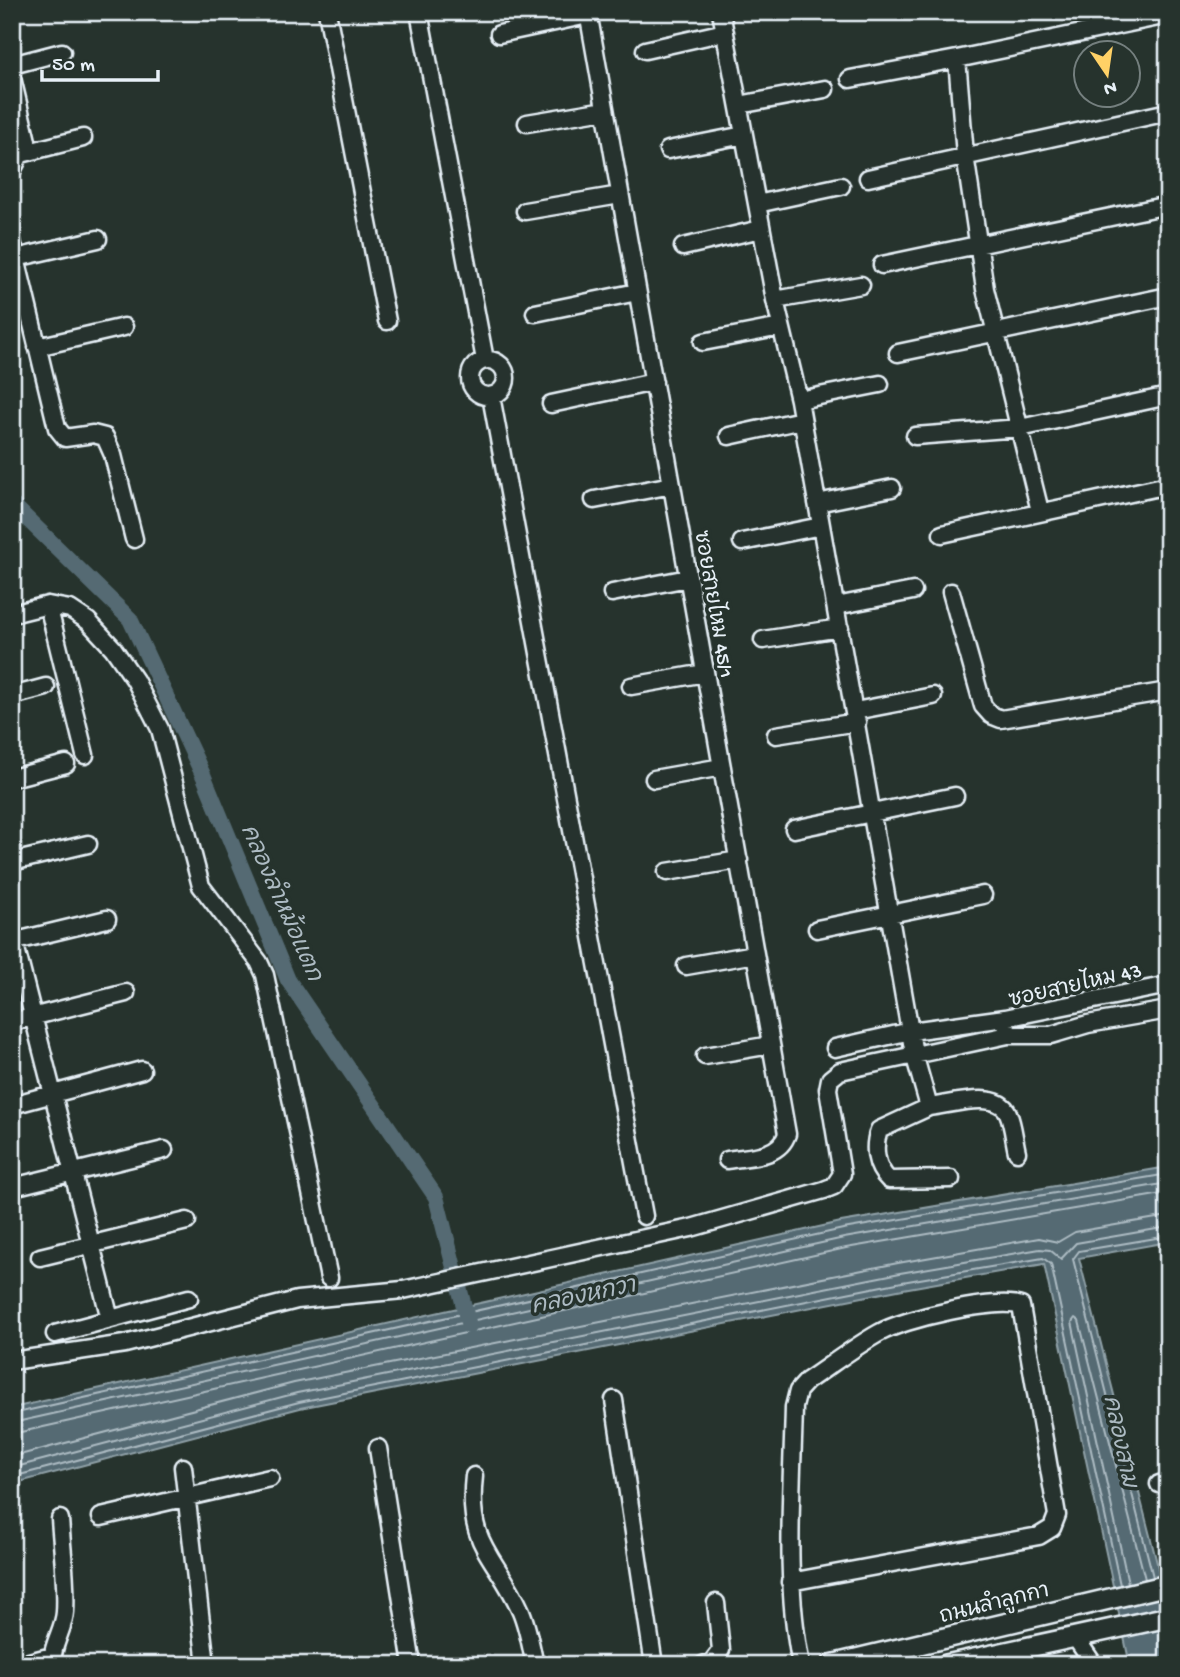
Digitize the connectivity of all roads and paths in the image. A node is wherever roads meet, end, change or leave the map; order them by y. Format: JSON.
{"nodes":[{"id":1,"x":327,"y":12,"type":"edge"},
{"id":2,"x":419,"y":12,"type":"edge"},
{"id":3,"x":721,"y":12,"type":"edge"},
{"id":4,"x":588,"y":14,"type":"edge"},
{"id":5,"x":1168,"y":15,"type":"edge"},
{"id":6,"x":725,"y":32,"type":"junction"},
{"id":7,"x":499,"y":34,"type":"dead end"},
{"id":8,"x":645,"y":50,"type":"dead end"},
{"id":9,"x":62,"y":52,"type":"dead end"},
{"id":10,"x":957,"y":59,"type":"junction"},
{"id":11,"x":12,"y":65,"type":"edge"},
{"id":12,"x":12,"y":78,"type":"edge"},
{"id":13,"x":850,"y":79,"type":"dead end"},
{"id":14,"x":825,"y":89,"type":"dead end"},
{"id":15,"x":739,"y":106,"type":"junction"},
{"id":16,"x":605,"y":110,"type":"junction"},
{"id":17,"x":1168,"y":112,"type":"edge"},
{"id":18,"x":527,"y":123,"type":"dead end"},
{"id":19,"x":744,"y":135,"type":"junction"},
{"id":20,"x":83,"y":138,"type":"dead end"},
{"id":21,"x":668,"y":150,"type":"dead end"},
{"id":22,"x":21,"y":154,"type":"junction"},
{"id":23,"x":965,"y":155,"type":"junction"},
{"id":24,"x":12,"y":170,"type":"edge"},
{"id":25,"x":868,"y":178,"type":"dead end"},
{"id":26,"x":841,"y":186,"type":"dead end"},
{"id":27,"x":620,"y":195,"type":"junction"},
{"id":28,"x":757,"y":204,"type":"junction"},
{"id":29,"x":1168,"y":205,"type":"edge"},
{"id":30,"x":526,"y":211,"type":"dead end"},
{"id":31,"x":761,"y":229,"type":"junction"},
{"id":32,"x":98,"y":239,"type":"dead end"},
{"id":33,"x":12,"y":240,"type":"edge"},
{"id":34,"x":978,"y":243,"type":"junction"},
{"id":35,"x":683,"y":247,"type":"dead end"},
{"id":36,"x":16,"y":258,"type":"junction"},
{"id":37,"x":881,"y":265,"type":"dead end"},
{"id":38,"x":861,"y":285,"type":"dead end"},
{"id":39,"x":637,"y":292,"type":"junction"},
{"id":40,"x":1168,"y":296,"type":"edge"},
{"id":41,"x":775,"y":300,"type":"junction"},
{"id":42,"x":535,"y":313,"type":"dead end"},
{"id":43,"x":387,"y":321,"type":"dead end"},
{"id":44,"x":124,"y":327,"type":"dead end"},
{"id":45,"x":781,"y":327,"type":"junction"},
{"id":46,"x":994,"y":331,"type":"junction"},
{"id":47,"x":704,"y":342,"type":"dead end"},
{"id":48,"x":37,"y":347,"type":"junction"},
{"id":49,"x":898,"y":353,"type":"dead end"},
{"id":50,"x":485,"y":360,"type":"junction"},
{"id":51,"x":653,"y":382,"type":"junction"},
{"id":52,"x":880,"y":384,"type":"dead end"},
{"id":53,"x":491,"y":396,"type":"junction"},
{"id":54,"x":1168,"y":396,"type":"edge"},
{"id":55,"x":799,"y":400,"type":"junction"},
{"id":56,"x":551,"y":404,"type":"dead end"},
{"id":57,"x":802,"y":420,"type":"junction"},
{"id":58,"x":1020,"y":428,"type":"junction"},
{"id":59,"x":729,"y":436,"type":"dead end"},
{"id":60,"x":915,"y":436,"type":"dead end"},
{"id":61,"x":672,"y":485,"type":"junction"},
{"id":62,"x":1168,"y":485,"type":"edge"},
{"id":63,"x":892,"y":488,"type":"dead end"},
{"id":64,"x":594,"y":500,"type":"dead end"},
{"id":65,"x":817,"y":503,"type":"junction"},
{"id":66,"x":1040,"y":511,"type":"junction"},
{"id":67,"x":821,"y":526,"type":"junction"},
{"id":68,"x":942,"y":534,"type":"dead end"},
{"id":69,"x":134,"y":539,"type":"dead end"},
{"id":70,"x":742,"y":542,"type":"dead end"},
{"id":71,"x":688,"y":578,"type":"junction"},
{"id":72,"x":913,"y":591,"type":"dead end"},
{"id":73,"x":951,"y":592,"type":"dead end"},
{"id":74,"x":612,"y":593,"type":"dead end"},
{"id":75,"x":48,"y":606,"type":"junction"},
{"id":76,"x":836,"y":606,"type":"junction"},
{"id":77,"x":12,"y":614,"type":"edge"},
{"id":78,"x":840,"y":628,"type":"junction"},
{"id":79,"x":763,"y":640,"type":"dead end"},
{"id":80,"x":705,"y":673,"type":"junction"},
{"id":81,"x":631,"y":686,"type":"dead end"},
{"id":82,"x":46,"y":687,"type":"dead end"},
{"id":83,"x":1168,"y":691,"type":"edge"},
{"id":84,"x":12,"y":696,"type":"edge"},
{"id":85,"x":933,"y":696,"type":"dead end"},
{"id":86,"x":856,"y":717,"type":"junction"},
{"id":87,"x":776,"y":736,"type":"dead end"},
{"id":88,"x":85,"y":755,"type":"dead end"},
{"id":89,"x":66,"y":764,"type":"dead end"},
{"id":90,"x":722,"y":767,"type":"junction"},
{"id":91,"x":12,"y":778,"type":"edge"},
{"id":92,"x":654,"y":779,"type":"dead end"},
{"id":93,"x":955,"y":796,"type":"dead end"},
{"id":94,"x":873,"y":813,"type":"junction"},
{"id":95,"x":794,"y":829,"type":"dead end"},
{"id":96,"x":88,"y":844,"type":"dead end"},
{"id":97,"x":739,"y":860,"type":"junction"},
{"id":98,"x":12,"y":862,"type":"edge"},
{"id":99,"x":667,"y":872,"type":"dead end"},
{"id":100,"x":983,"y":895,"type":"dead end"},
{"id":101,"x":891,"y":915,"type":"junction"},
{"id":102,"x":107,"y":919,"type":"dead end"},
{"id":103,"x":817,"y":929,"type":"dead end"},
{"id":104,"x":13,"y":939,"type":"edge"},
{"id":105,"x":755,"y":954,"type":"junction"},
{"id":106,"x":685,"y":966,"type":"dead end"},
{"id":107,"x":1168,"y":985,"type":"edge"},
{"id":108,"x":126,"y":993,"type":"dead end"},
{"id":109,"x":1168,"y":1010,"type":"edge"},
{"id":110,"x":33,"y":1017,"type":"junction"},
{"id":111,"x":1005,"y":1018,"type":"junction"},
{"id":112,"x":12,"y":1022,"type":"edge"},
{"id":113,"x":911,"y":1031,"type":"junction"},
{"id":114,"x":1008,"y":1035,"type":"junction"},
{"id":115,"x":771,"y":1045,"type":"junction"},
{"id":116,"x":835,"y":1048,"type":"dead end"},
{"id":117,"x":914,"y":1054,"type":"junction"},
{"id":118,"x":705,"y":1056,"type":"dead end"},
{"id":119,"x":142,"y":1070,"type":"dead end"},
{"id":120,"x":54,"y":1094,"type":"junction"},
{"id":121,"x":12,"y":1105,"type":"edge"},
{"id":122,"x":929,"y":1107,"type":"junction"},
{"id":123,"x":164,"y":1150,"type":"dead end"},
{"id":124,"x":1017,"y":1152,"type":"dead end"},
{"id":125,"x":727,"y":1160,"type":"dead end"},
{"id":126,"x":72,"y":1171,"type":"junction"},
{"id":127,"x":950,"y":1179,"type":"dead end"},
{"id":128,"x":17,"y":1186,"type":"dead end"},
{"id":129,"x":644,"y":1216,"type":"dead end"},
{"id":130,"x":187,"y":1221,"type":"dead end"},
{"id":131,"x":92,"y":1245,"type":"junction"},
{"id":132,"x":40,"y":1257,"type":"dead end"},
{"id":133,"x":328,"y":1278,"type":"dead end"},
{"id":134,"x":189,"y":1298,"type":"dead end"},
{"id":135,"x":110,"y":1319,"type":"junction"},
{"id":136,"x":55,"y":1334,"type":"dead end"},
{"id":137,"x":12,"y":1361,"type":"edge"},
{"id":138,"x":614,"y":1399,"type":"dead end"},
{"id":139,"x":378,"y":1448,"type":"dead end"},
{"id":140,"x":183,"y":1467,"type":"dead end"},
{"id":141,"x":474,"y":1476,"type":"dead end"},
{"id":142,"x":270,"y":1478,"type":"dead end"},
{"id":143,"x":188,"y":1497,"type":"junction"},
{"id":144,"x":101,"y":1517,"type":"dead end"},
{"id":145,"x":60,"y":1519,"type":"dead end"},
{"id":146,"x":790,"y":1582,"type":"junction"},
{"id":147,"x":1168,"y":1586,"type":"edge"},
{"id":148,"x":716,"y":1603,"type":"dead end"},
{"id":149,"x":1168,"y":1617,"type":"edge"},
{"id":150,"x":1084,"y":1635,"type":"junction"},
{"id":151,"x":52,"y":1660,"type":"edge"},
{"id":152,"x":530,"y":1664,"type":"edge"},
{"id":153,"x":18,"y":1665,"type":"edge"},
{"id":154,"x":206,"y":1665,"type":"edge"},
{"id":155,"x":412,"y":1665,"type":"edge"},
{"id":156,"x":654,"y":1665,"type":"edge"},
{"id":157,"x":703,"y":1665,"type":"edge"},
{"id":158,"x":801,"y":1665,"type":"edge"},
{"id":159,"x":831,"y":1665,"type":"edge"},
{"id":160,"x":946,"y":1665,"type":"edge"},
{"id":161,"x":1094,"y":1665,"type":"edge"}],
"edges":[{"from":1,"to":43,"type":"street"},
{"from":2,"to":50,"type":"street"},
{"from":3,"to":6,"type":"street"},
{"from":4,"to":7,"type":"street"},
{"from":4,"to":16,"type":"street","name":"ซอยสายไหม 45/1"},
{"from":5,"to":10,"type":"street"},
{"from":6,"to":8,"type":"street"},
{"from":6,"to":15,"type":"street"},
{"from":9,"to":11,"type":"street"},
{"from":10,"to":13,"type":"street"},
{"from":10,"to":23,"type":"street"},
{"from":12,"to":22,"type":"street"},
{"from":14,"to":15,"type":"street"},
{"from":15,"to":19,"type":"street"},
{"from":16,"to":18,"type":"street"},
{"from":16,"to":27,"type":"street","name":"ซอยสายไหม 45/1"},
{"from":17,"to":23,"type":"street"},
{"from":19,"to":21,"type":"street"},
{"from":19,"to":28,"type":"street"},
{"from":20,"to":22,"type":"street"},
{"from":22,"to":24,"type":"street"},
{"from":23,"to":25,"type":"street"},
{"from":23,"to":34,"type":"street"},
{"from":26,"to":28,"type":"street"},
{"from":27,"to":30,"type":"street"},
{"from":27,"to":39,"type":"street","name":"ซอยสายไหม 45/1"},
{"from":28,"to":31,"type":"street"},
{"from":29,"to":34,"type":"street"},
{"from":31,"to":35,"type":"street"},
{"from":31,"to":41,"type":"street"},
{"from":32,"to":36,"type":"street"},
{"from":33,"to":36,"type":"street"},
{"from":34,"to":37,"type":"street"},
{"from":34,"to":46,"type":"street"},
{"from":36,"to":48,"type":"street"},
{"from":38,"to":41,"type":"street"},
{"from":39,"to":42,"type":"street"},
{"from":39,"to":51,"type":"street","name":"ซอยสายไหม 45/1"},
{"from":40,"to":46,"type":"street"},
{"from":41,"to":45,"type":"street"},
{"from":44,"to":48,"type":"street"},
{"from":45,"to":47,"type":"street"},
{"from":45,"to":55,"type":"street"},
{"from":46,"to":49,"type":"street"},
{"from":46,"to":58,"type":"street"},
{"from":48,"to":69,"type":"street"},
{"from":50,"to":53,"type":"street"},
{"from":50,"to":53,"type":"street"},
{"from":51,"to":56,"type":"street"},
{"from":51,"to":61,"type":"street","name":"ซอยสายไหม 45/1"},
{"from":52,"to":55,"type":"street"},
{"from":53,"to":129,"type":"street"},
{"from":54,"to":58,"type":"street"},
{"from":55,"to":57,"type":"street"},
{"from":57,"to":59,"type":"street"},
{"from":57,"to":65,"type":"street"},
{"from":58,"to":60,"type":"street"},
{"from":58,"to":66,"type":"street"},
{"from":61,"to":64,"type":"street"},
{"from":61,"to":71,"type":"street","name":"ซอยสายไหม 45/1"},
{"from":62,"to":66,"type":"street"},
{"from":63,"to":65,"type":"street"},
{"from":65,"to":67,"type":"street"},
{"from":66,"to":68,"type":"street"},
{"from":67,"to":70,"type":"street"},
{"from":67,"to":76,"type":"street"},
{"from":71,"to":74,"type":"street"},
{"from":71,"to":80,"type":"street","name":"ซอยสายไหม 45/1"},
{"from":72,"to":76,"type":"street"},
{"from":73,"to":83,"type":"street"},
{"from":75,"to":77,"type":"street"},
{"from":75,"to":88,"type":"street"},
{"from":75,"to":133,"type":"street"},
{"from":76,"to":78,"type":"street"},
{"from":78,"to":79,"type":"street"},
{"from":78,"to":86,"type":"street"},
{"from":80,"to":81,"type":"street"},
{"from":80,"to":90,"type":"street","name":"ซอยสายไหม 45/1"},
{"from":82,"to":84,"type":"street"},
{"from":85,"to":86,"type":"street"},
{"from":86,"to":87,"type":"street"},
{"from":86,"to":94,"type":"street"},
{"from":89,"to":91,"type":"street"},
{"from":90,"to":92,"type":"street"},
{"from":90,"to":97,"type":"street","name":"ซอยสายไหม 45/1"},
{"from":93,"to":94,"type":"street"},
{"from":94,"to":95,"type":"street"},
{"from":94,"to":101,"type":"street"},
{"from":96,"to":98,"type":"street"},
{"from":97,"to":99,"type":"street"},
{"from":97,"to":105,"type":"street","name":"ซอยสายไหม 45/1"},
{"from":100,"to":101,"type":"street"},
{"from":101,"to":103,"type":"street"},
{"from":101,"to":113,"type":"street"},
{"from":102,"to":104,"type":"street"},
{"from":104,"to":110,"type":"street"},
{"from":105,"to":106,"type":"street"},
{"from":105,"to":115,"type":"street","name":"ซอยสายไหม 45/1"},
{"from":107,"to":111,"type":"street","name":"ซอยสายไหม 43"},
{"from":108,"to":110,"type":"street"},
{"from":109,"to":114,"type":"street"},
{"from":110,"to":112,"type":"street"},
{"from":110,"to":120,"type":"street"},
{"from":111,"to":113,"type":"street"},
{"from":111,"to":114,"type":"street","name":"ซอยสายไหม 43"},
{"from":113,"to":116,"type":"street"},
{"from":113,"to":117,"type":"street"},
{"from":114,"to":117,"type":"street"},
{"from":115,"to":118,"type":"street"},
{"from":115,"to":125,"type":"street","name":"ซอยสายไหม 45/1"},
{"from":117,"to":122,"type":"street"},
{"from":117,"to":137,"type":"street"},
{"from":119,"to":120,"type":"street"},
{"from":120,"to":121,"type":"street"},
{"from":120,"to":126,"type":"street"},
{"from":122,"to":124,"type":"street"},
{"from":122,"to":127,"type":"street"},
{"from":123,"to":126,"type":"street"},
{"from":126,"to":128,"type":"street"},
{"from":126,"to":131,"type":"street"},
{"from":130,"to":131,"type":"street"},
{"from":131,"to":132,"type":"street"},
{"from":131,"to":135,"type":"street"},
{"from":134,"to":135,"type":"street"},
{"from":135,"to":136,"type":"street"},
{"from":138,"to":156,"type":"street"},
{"from":139,"to":155,"type":"street"},
{"from":140,"to":143,"type":"street"},
{"from":141,"to":152,"type":"street"},
{"from":142,"to":143,"type":"street"},
{"from":143,"to":144,"type":"street"},
{"from":143,"to":154,"type":"street"},
{"from":145,"to":151,"type":"street"},
{"from":146,"to":146,"type":"street"},
{"from":146,"to":158,"type":"street"},
{"from":147,"to":159,"type":"main road","name":"ถนนลำลูกกา"},
{"from":148,"to":157,"type":"street"},
{"from":149,"to":150,"type":"main road"},
{"from":150,"to":160,"type":"main road"},
{"from":150,"to":161,"type":"street"},
{"from":151,"to":153,"type":"street"}]}
